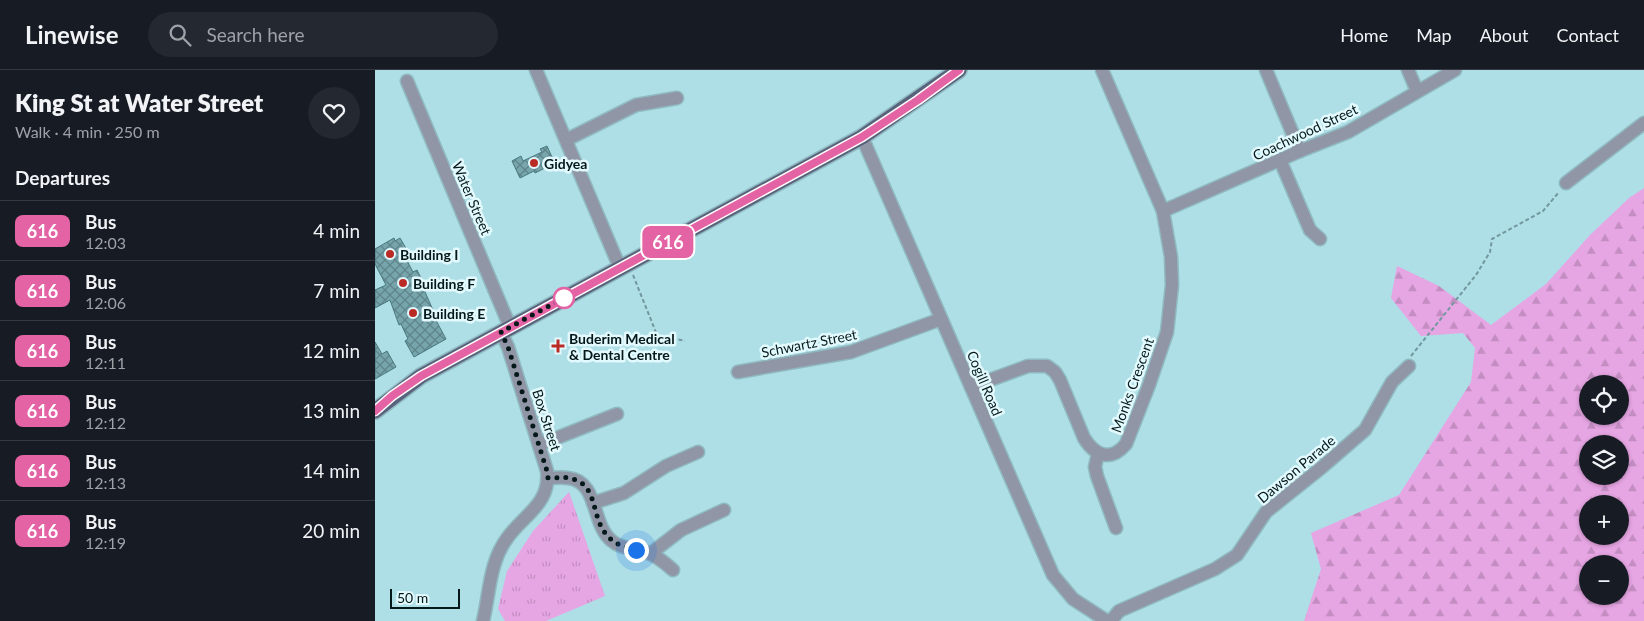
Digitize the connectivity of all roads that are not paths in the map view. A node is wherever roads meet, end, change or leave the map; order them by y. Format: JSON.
{"nodes":[{"id":1,"x":536,"y":70,"type":"edge"},
{"id":2,"x":958,"y":70,"type":"edge"},
{"id":3,"x":1102,"y":70,"type":"edge"},
{"id":4,"x":1267,"y":70,"type":"edge"},
{"id":5,"x":1408,"y":70,"type":"edge"},
{"id":6,"x":1455,"y":70,"type":"edge"},
{"id":7,"x":407,"y":81,"type":"dead end"},
{"id":8,"x":1417,"y":91,"type":"junction"},
{"id":9,"x":677,"y":98,"type":"dead end"},
{"id":10,"x":1644,"y":123,"type":"edge"},
{"id":11,"x":862,"y":137,"type":"junction"},
{"id":12,"x":566,"y":140,"type":"junction"},
{"id":13,"x":1300,"y":151,"type":"junction"},
{"id":14,"x":1281,"y":160,"type":"junction"},
{"id":15,"x":1566,"y":183,"type":"road end"},
{"id":16,"x":1163,"y":211,"type":"junction"},
{"id":17,"x":1320,"y":239,"type":"dead end"},
{"id":18,"x":627,"y":271,"type":"junction"},
{"id":19,"x":941,"y":319,"type":"junction"},
{"id":20,"x":505,"y":330,"type":"junction"},
{"id":21,"x":1409,"y":366,"type":"road end"},
{"id":22,"x":738,"y":372,"type":"dead end"},
{"id":23,"x":971,"y":387,"type":"junction"},
{"id":24,"x":375,"y":411,"type":"edge"},
{"id":25,"x":617,"y":414,"type":"dead end"},
{"id":26,"x":539,"y":445,"type":"junction"},
{"id":27,"x":698,"y":452,"type":"dead end"},
{"id":28,"x":1098,"y":453,"type":"junction"},
{"id":29,"x":548,"y":478,"type":"junction"},
{"id":30,"x":593,"y":503,"type":"junction"},
{"id":31,"x":724,"y":510,"type":"dead end"},
{"id":32,"x":1116,"y":528,"type":"dead end"},
{"id":33,"x":650,"y":554,"type":"junction"},
{"id":34,"x":673,"y":570,"type":"dead end"},
{"id":35,"x":483,"y":621,"type":"edge"},
{"id":36,"x":1107,"y":621,"type":"edge"},
{"id":37,"x":1111,"y":621,"type":"edge"}],
"edges":[{"from":1,"to":12,"type":"street"},
{"from":2,"to":11,"type":"main road"},
{"from":3,"to":16,"type":"street","name":"Monks Crescent"},
{"from":4,"to":13,"type":"street"},
{"from":5,"to":8,"type":"street"},
{"from":6,"to":8,"type":"street","name":"Coachwood Street"},
{"from":7,"to":20,"type":"street","name":"Water Street"},
{"from":8,"to":13,"type":"street","name":"Coachwood Street"},
{"from":9,"to":12,"type":"street"},
{"from":10,"to":15,"type":"street"},
{"from":11,"to":18,"type":"main road"},
{"from":11,"to":19,"type":"street","name":"Cogill Road"},
{"from":12,"to":18,"type":"street"},
{"from":13,"to":14,"type":"street","name":"Coachwood Street"},
{"from":14,"to":16,"type":"street","name":"Coachwood Street"},
{"from":14,"to":17,"type":"street"},
{"from":16,"to":28,"type":"street","name":"Monks Crescent"},
{"from":18,"to":20,"type":"main road"},
{"from":19,"to":22,"type":"street","name":"Schwartz Street"},
{"from":19,"to":23,"type":"street","name":"Cogill Road"},
{"from":20,"to":24,"type":"main road"},
{"from":20,"to":26,"type":"street","name":"Box Street"},
{"from":21,"to":37,"type":"street","name":"Dawson Parade"},
{"from":23,"to":28,"type":"street"},
{"from":23,"to":36,"type":"street","name":"Cogill Road"},
{"from":25,"to":26,"type":"street"},
{"from":26,"to":29,"type":"street","name":"Box Street"},
{"from":27,"to":30,"type":"street"},
{"from":28,"to":32,"type":"street"},
{"from":29,"to":30,"type":"street"},
{"from":29,"to":35,"type":"street"},
{"from":30,"to":33,"type":"street"},
{"from":31,"to":33,"type":"street"},
{"from":33,"to":34,"type":"street"}]}
